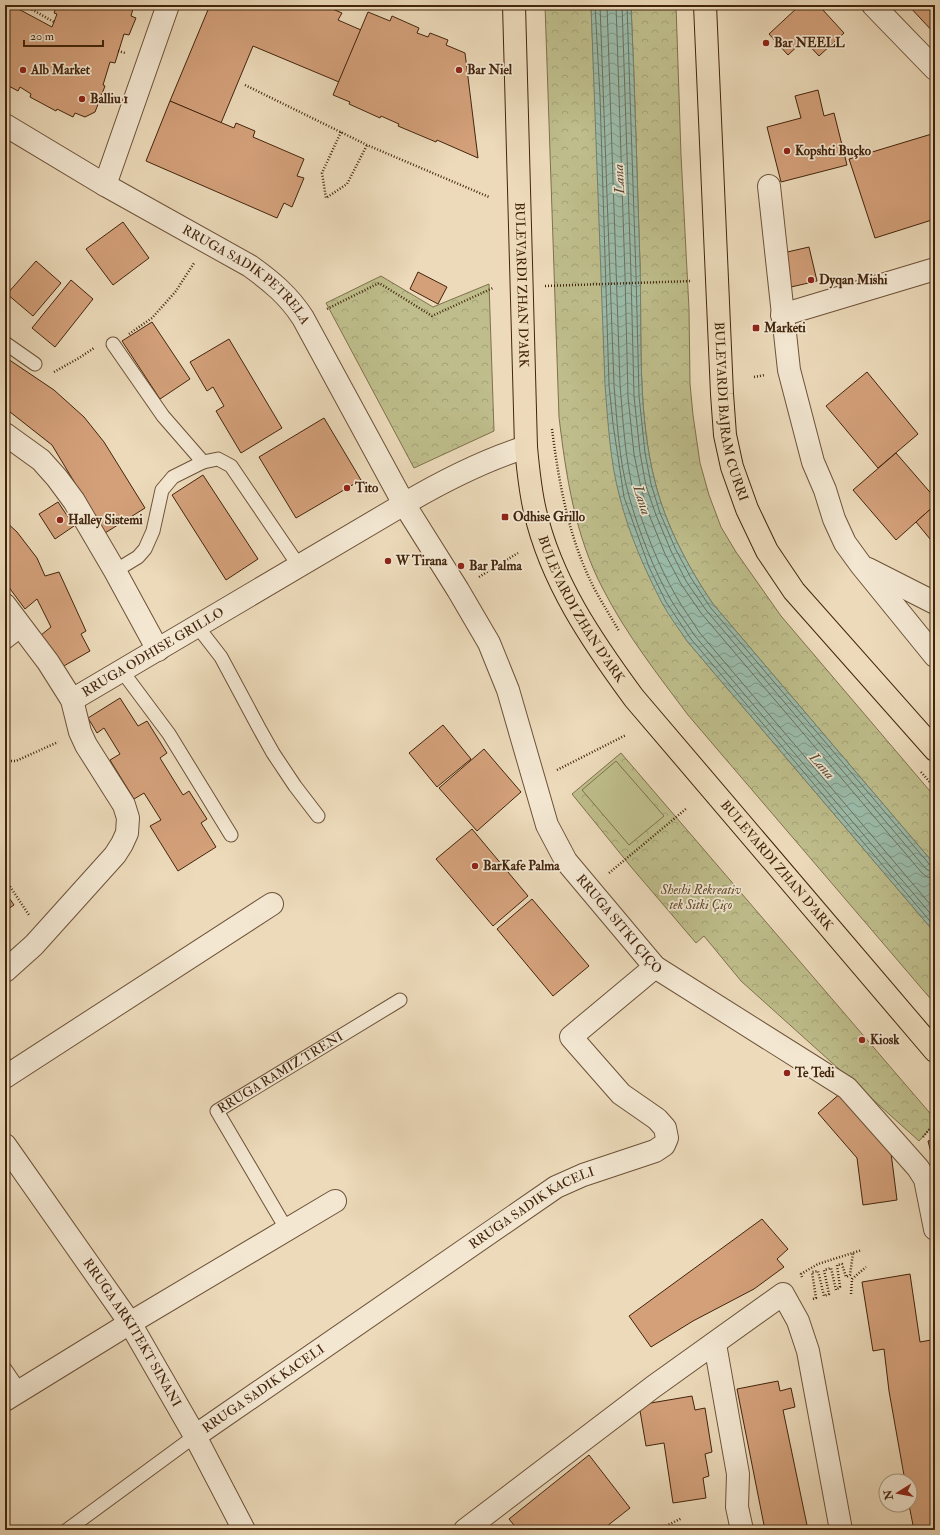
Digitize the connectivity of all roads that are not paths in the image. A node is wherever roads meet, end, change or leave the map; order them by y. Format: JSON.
{"nodes":[{"id":1,"x":168,"y":5,"type":"edge"},
{"id":2,"x":514,"y":5,"type":"edge"},
{"id":3,"x":705,"y":5,"type":"edge"},
{"id":4,"x":873,"y":5,"type":"edge"},
{"id":5,"x":935,"y":69,"type":"edge"},
{"id":6,"x":5,"y":125,"type":"edge"},
{"id":7,"x":105,"y":185,"type":"junction"},
{"id":8,"x":769,"y":186,"type":"dead end"},
{"id":9,"x":935,"y":269,"type":"edge"},
{"id":10,"x":782,"y":315,"type":"junction"},
{"id":11,"x":5,"y":342,"type":"edge"},
{"id":12,"x":113,"y":344,"type":"road end"},
{"id":13,"x":35,"y":364,"type":"road end"},
{"id":14,"x":5,"y":434,"type":"edge"},
{"id":15,"x":526,"y":447,"type":"junction"},
{"id":16,"x":203,"y":462,"type":"junction"},
{"id":17,"x":404,"y":504,"type":"junction"},
{"id":18,"x":861,"y":565,"type":"junction"},
{"id":19,"x":299,"y":566,"type":"junction"},
{"id":20,"x":115,"y":571,"type":"junction"},
{"id":21,"x":935,"y":602,"type":"edge"},
{"id":22,"x":5,"y":605,"type":"edge"},
{"id":23,"x":198,"y":626,"type":"junction"},
{"id":24,"x":24,"y":629,"type":"junction"},
{"id":25,"x":5,"y":643,"type":"edge"},
{"id":26,"x":158,"y":650,"type":"junction"},
{"id":27,"x":935,"y":656,"type":"edge"},
{"id":28,"x":122,"y":671,"type":"junction"},
{"id":29,"x":72,"y":700,"type":"junction"},
{"id":30,"x":935,"y":750,"type":"edge"},
{"id":31,"x":318,"y":816,"type":"dead end"},
{"id":32,"x":231,"y":835,"type":"dead end"},
{"id":33,"x":272,"y":904,"type":"dead end"},
{"id":34,"x":655,"y":967,"type":"junction"},
{"id":35,"x":5,"y":971,"type":"edge"},
{"id":36,"x":400,"y":1000,"type":"dead end"},
{"id":37,"x":935,"y":1051,"type":"edge"},
{"id":38,"x":5,"y":1077,"type":"edge"},
{"id":39,"x":5,"y":1145,"type":"edge"},
{"id":40,"x":335,"y":1200,"type":"dead end"},
{"id":41,"x":935,"y":1229,"type":"edge"},
{"id":42,"x":287,"y":1230,"type":"junction"},
{"id":43,"x":130,"y":1323,"type":"junction"},
{"id":44,"x":715,"y":1344,"type":"junction"},
{"id":45,"x":5,"y":1369,"type":"edge"},
{"id":46,"x":12,"y":1395,"type":"edge"},
{"id":47,"x":195,"y":1436,"type":"junction"},
{"id":48,"x":67,"y":1530,"type":"edge"},
{"id":49,"x":244,"y":1530,"type":"edge"},
{"id":50,"x":465,"y":1530,"type":"edge"},
{"id":51,"x":742,"y":1530,"type":"edge"},
{"id":52,"x":841,"y":1530,"type":"edge"}],
"edges":[{"from":1,"to":7,"type":"street"},
{"from":2,"to":15,"type":"main road","name":"BULEVARDI ZHAN D'ARK"},
{"from":3,"to":30,"type":"main road","name":"BULEVARDI BAJRAM CURRI"},
{"from":4,"to":5,"type":"street"},
{"from":6,"to":7,"type":"street","name":"RRUGA SADIK PETRELA"},
{"from":7,"to":17,"type":"street","name":"RRUGA SADIK PETRELA"},
{"from":8,"to":10,"type":"street"},
{"from":9,"to":10,"type":"street"},
{"from":10,"to":18,"type":"street"},
{"from":11,"to":13,"type":"lane"},
{"from":12,"to":16,"type":"lane"},
{"from":14,"to":20,"type":"street"},
{"from":15,"to":17,"type":"street","name":"RRUGA ODHISE GRILLO"},
{"from":15,"to":37,"type":"main road","name":"BULEVARDI ZHAN D'ARK"},
{"from":16,"to":19,"type":"lane"},
{"from":16,"to":20,"type":"lane"},
{"from":17,"to":19,"type":"street","name":"RRUGA ODHISE GRILLO"},
{"from":17,"to":34,"type":"street","name":"RRUGA SITKI ÇIÇO"},
{"from":18,"to":21,"type":"street"},
{"from":18,"to":27,"type":"street"},
{"from":19,"to":23,"type":"street","name":"RRUGA ODHISE GRILLO"},
{"from":20,"to":26,"type":"street"},
{"from":22,"to":24,"type":"street"},
{"from":23,"to":26,"type":"street","name":"RRUGA ODHISE GRILLO"},
{"from":23,"to":31,"type":"lane"},
{"from":24,"to":25,"type":"lane"},
{"from":24,"to":29,"type":"street"},
{"from":26,"to":28,"type":"street","name":"RRUGA ODHISE GRILLO"},
{"from":28,"to":29,"type":"street","name":"RRUGA ODHISE GRILLO"},
{"from":28,"to":32,"type":"lane"},
{"from":29,"to":35,"type":"street","name":"RRUGA ODHISE GRILLO"},
{"from":33,"to":38,"type":"street"},
{"from":34,"to":41,"type":"street","name":"RRUGA SITKI ÇIÇO"},
{"from":34,"to":47,"type":"street","name":"RRUGA SADIK KACELI"},
{"from":36,"to":42,"type":"lane","name":"RRUGA RAMIZ TRENI"},
{"from":39,"to":43,"type":"street","name":"RRUGA ARKITEKT SINANI"},
{"from":40,"to":42,"type":"street"},
{"from":42,"to":43,"type":"street"},
{"from":43,"to":46,"type":"street"},
{"from":43,"to":47,"type":"street","name":"RRUGA ARKITEKT SINANI"},
{"from":44,"to":50,"type":"street"},
{"from":44,"to":51,"type":"street"},
{"from":44,"to":52,"type":"street"},
{"from":45,"to":46,"type":"lane"},
{"from":47,"to":48,"type":"lane"},
{"from":47,"to":49,"type":"street","name":"RRUGA ARKITEKT SINANI"}]}
